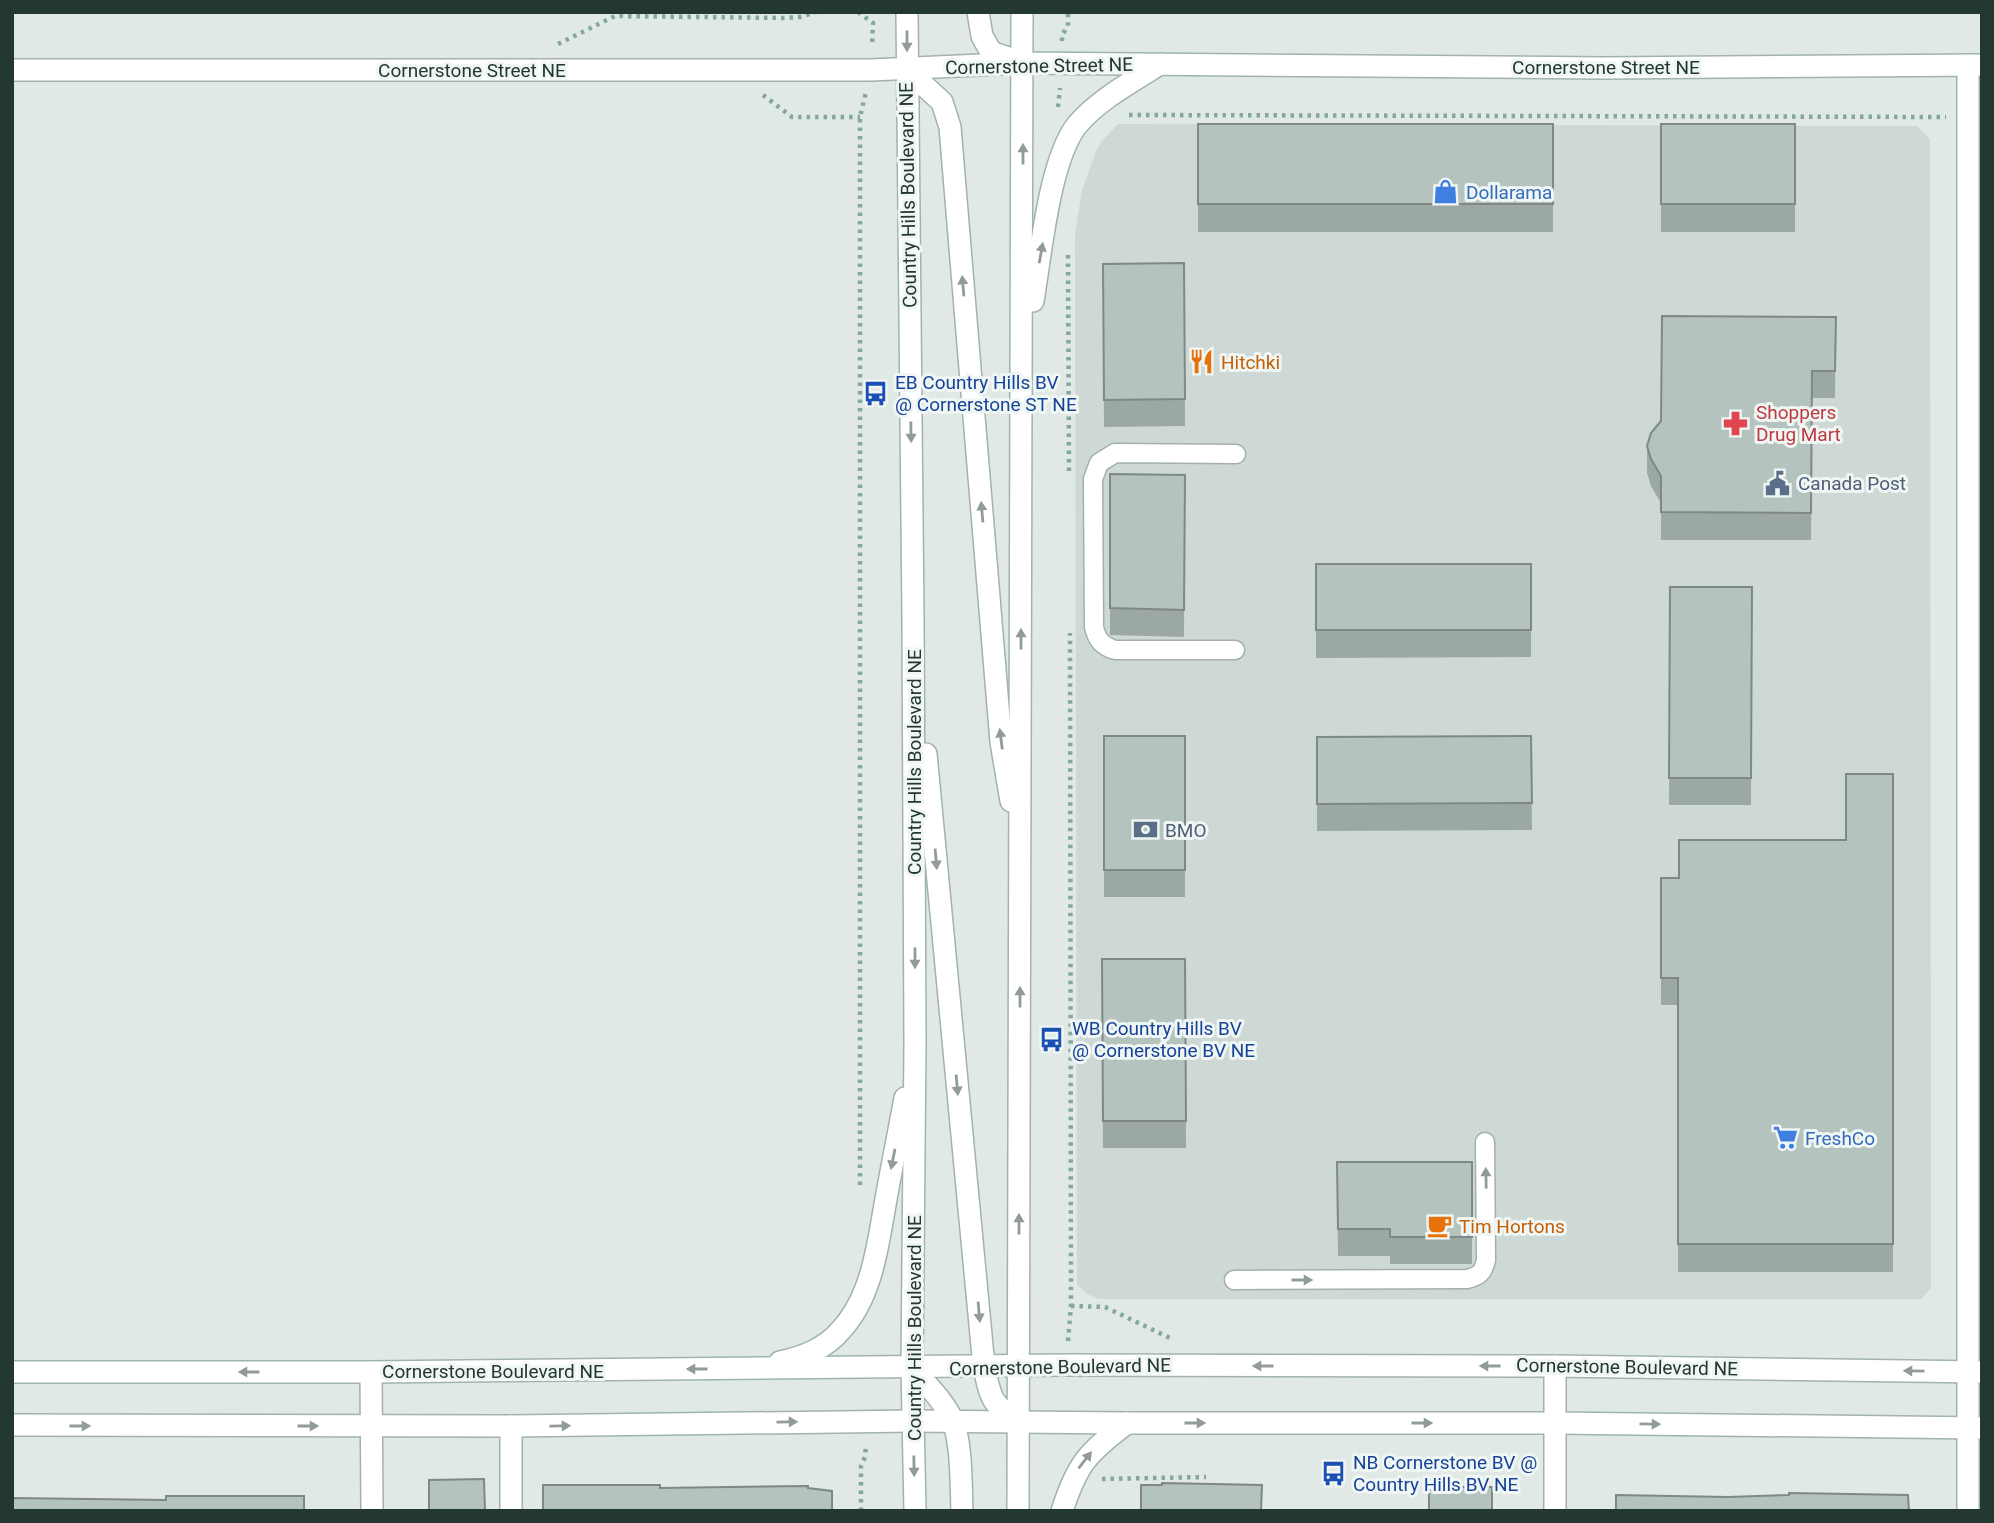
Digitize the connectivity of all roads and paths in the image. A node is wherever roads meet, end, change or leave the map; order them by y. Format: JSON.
{"nodes":[{"id":1,"x":816,"y":12,"type":"edge"},
{"id":2,"x":858,"y":12,"type":"edge"},
{"id":3,"x":907,"y":12,"type":"edge"},
{"id":4,"x":978,"y":12,"type":"edge"},
{"id":5,"x":1022,"y":12,"type":"edge"},
{"id":6,"x":615,"y":16,"type":"dead end"},
{"id":7,"x":1023,"y":63,"type":"junction"},
{"id":8,"x":1161,"y":63,"type":"junction"},
{"id":9,"x":1975,"y":65,"type":"edge"},
{"id":10,"x":12,"y":70,"type":"edge"},
{"id":11,"x":871,"y":70,"type":"junction"},
{"id":12,"x":907,"y":70,"type":"junction"},
{"id":13,"x":1125,"y":115,"type":"dead end"},
{"id":14,"x":792,"y":117,"type":"dead end"},
{"id":15,"x":860,"y":117,"type":"junction"},
{"id":16,"x":1968,"y":117,"type":"junction"},
{"id":17,"x":1068,"y":249,"type":"dead end"},
{"id":18,"x":1022,"y":393,"type":"junction"},
{"id":19,"x":1237,"y":454,"type":"dead end"},
{"id":20,"x":1069,"y":486,"type":"dead end"},
{"id":21,"x":913,"y":620,"type":"junction"},
{"id":22,"x":1070,"y":626,"type":"dead end"},
{"id":23,"x":1235,"y":650,"type":"dead end"},
{"id":24,"x":1021,"y":855,"type":"junction"},
{"id":25,"x":1975,"y":934,"type":"edge"},
{"id":26,"x":915,"y":1044,"type":"junction"},
{"id":27,"x":1975,"y":1129,"type":"edge"},
{"id":28,"x":1485,"y":1142,"type":"dead end"},
{"id":29,"x":860,"y":1197,"type":"dead end"},
{"id":30,"x":1234,"y":1280,"type":"dead end"},
{"id":31,"x":1071,"y":1306,"type":"junction"},
{"id":32,"x":1179,"y":1342,"type":"dead end"},
{"id":33,"x":1067,"y":1365,"type":"junction"},
{"id":34,"x":1018,"y":1366,"type":"junction"},
{"id":35,"x":1555,"y":1366,"type":"junction"},
{"id":36,"x":984,"y":1367,"type":"junction"},
{"id":37,"x":912,"y":1368,"type":"junction"},
{"id":38,"x":749,"y":1369,"type":"junction"},
{"id":39,"x":12,"y":1372,"type":"edge"},
{"id":40,"x":371,"y":1372,"type":"junction"},
{"id":41,"x":1975,"y":1372,"type":"edge"},
{"id":42,"x":867,"y":1421,"type":"junction"},
{"id":43,"x":913,"y":1421,"type":"junction"},
{"id":44,"x":953,"y":1421,"type":"junction"},
{"id":45,"x":1018,"y":1422,"type":"junction"},
{"id":46,"x":1126,"y":1423,"type":"junction"},
{"id":47,"x":1555,"y":1423,"type":"junction"},
{"id":48,"x":12,"y":1425,"type":"edge"},
{"id":49,"x":372,"y":1426,"type":"junction"},
{"id":50,"x":511,"y":1426,"type":"junction"},
{"id":51,"x":1975,"y":1428,"type":"edge"},
{"id":52,"x":1078,"y":1469,"type":"junction"},
{"id":53,"x":1206,"y":1477,"type":"dead end"},
{"id":54,"x":372,"y":1511,"type":"edge"},
{"id":55,"x":511,"y":1511,"type":"edge"},
{"id":56,"x":861,"y":1511,"type":"edge"},
{"id":57,"x":915,"y":1511,"type":"edge"},
{"id":58,"x":962,"y":1511,"type":"edge"},
{"id":59,"x":1018,"y":1511,"type":"edge"},
{"id":60,"x":1062,"y":1511,"type":"edge"},
{"id":61,"x":1555,"y":1511,"type":"edge"},
{"id":62,"x":1968,"y":1511,"type":"edge"}],
"edges":[{"from":1,"to":6,"type":"path"},
{"from":2,"to":11,"type":"path"},
{"from":3,"to":12,"type":"street","name":"Country Hills Boulevard NE","one_way":true},
{"from":4,"to":7,"type":"street"},
{"from":5,"to":7,"type":"street"},
{"from":7,"to":8,"type":"street","name":"Cornerstone Street NE"},
{"from":7,"to":12,"type":"street","name":"Cornerstone Street NE"},
{"from":18,"to":7,"type":"street","one_way":true},
{"from":8,"to":9,"type":"street","name":"Cornerstone Street NE"},
{"from":18,"to":8,"type":"street","one_way":true},
{"from":9,"to":16,"type":"street"},
{"from":10,"to":11,"type":"street","name":"Cornerstone Street NE"},
{"from":11,"to":12,"type":"street","name":"Cornerstone Street NE"},
{"from":11,"to":15,"type":"path"},
{"from":12,"to":21,"type":"street","name":"Country Hills Boulevard NE","one_way":true},
{"from":24,"to":12,"type":"street","one_way":true},
{"from":13,"to":16,"type":"path"},
{"from":14,"to":15,"type":"path"},
{"from":15,"to":29,"type":"path"},
{"from":16,"to":25,"type":"street"},
{"from":17,"to":20,"type":"path"},
{"from":24,"to":18,"type":"street","one_way":true},
{"from":19,"to":23,"type":"lane"},
{"from":21,"to":26,"type":"street","name":"Country Hills Boulevard NE","one_way":true},
{"from":21,"to":36,"type":"street","one_way":true},
{"from":22,"to":31,"type":"path"},
{"from":34,"to":24,"type":"street","one_way":true},
{"from":25,"to":27,"type":"street"},
{"from":26,"to":37,"type":"street","name":"Country Hills Boulevard NE"},
{"from":26,"to":38,"type":"street","one_way":true},
{"from":27,"to":41,"type":"street"},
{"from":30,"to":28,"type":"lane","one_way":true},
{"from":31,"to":32,"type":"path"},
{"from":31,"to":33,"type":"path"},
{"from":33,"to":34,"type":"street","name":"Cornerstone Boulevard NE"},
{"from":35,"to":33,"type":"street","name":"Cornerstone Boulevard NE","one_way":true},
{"from":34,"to":36,"type":"street","name":"Cornerstone Boulevard NE"},
{"from":34,"to":45,"type":"street"},
{"from":41,"to":35,"type":"street","name":"Cornerstone Boulevard NE","one_way":true},
{"from":35,"to":47,"type":"street"},
{"from":36,"to":37,"type":"street","name":"Cornerstone Boulevard NE"},
{"from":36,"to":45,"type":"street"},
{"from":37,"to":38,"type":"street","name":"Cornerstone Boulevard NE"},
{"from":37,"to":43,"type":"street","name":"Country Hills Boulevard NE"},
{"from":37,"to":44,"type":"street"},
{"from":38,"to":40,"type":"street","name":"Cornerstone Boulevard NE","one_way":true},
{"from":40,"to":39,"type":"street","name":"Cornerstone Boulevard NE","one_way":true},
{"from":40,"to":49,"type":"street"},
{"from":41,"to":51,"type":"street"},
{"from":42,"to":43,"type":"street"},
{"from":50,"to":42,"type":"street","one_way":true},
{"from":42,"to":56,"type":"path"},
{"from":43,"to":44,"type":"street"},
{"from":43,"to":57,"type":"street","name":"Country Hills Boulevard NE","one_way":true},
{"from":44,"to":45,"type":"street"},
{"from":44,"to":58,"type":"street"},
{"from":45,"to":46,"type":"street"},
{"from":45,"to":59,"type":"street"},
{"from":46,"to":47,"type":"street","one_way":true},
{"from":52,"to":46,"type":"street","one_way":true},
{"from":47,"to":51,"type":"street","one_way":true},
{"from":47,"to":61,"type":"street"},
{"from":48,"to":49,"type":"street","one_way":true},
{"from":49,"to":50,"type":"street"},
{"from":49,"to":54,"type":"street"},
{"from":50,"to":55,"type":"street"},
{"from":51,"to":62,"type":"street"},
{"from":52,"to":53,"type":"path"},
{"from":52,"to":60,"type":"street"}]}
